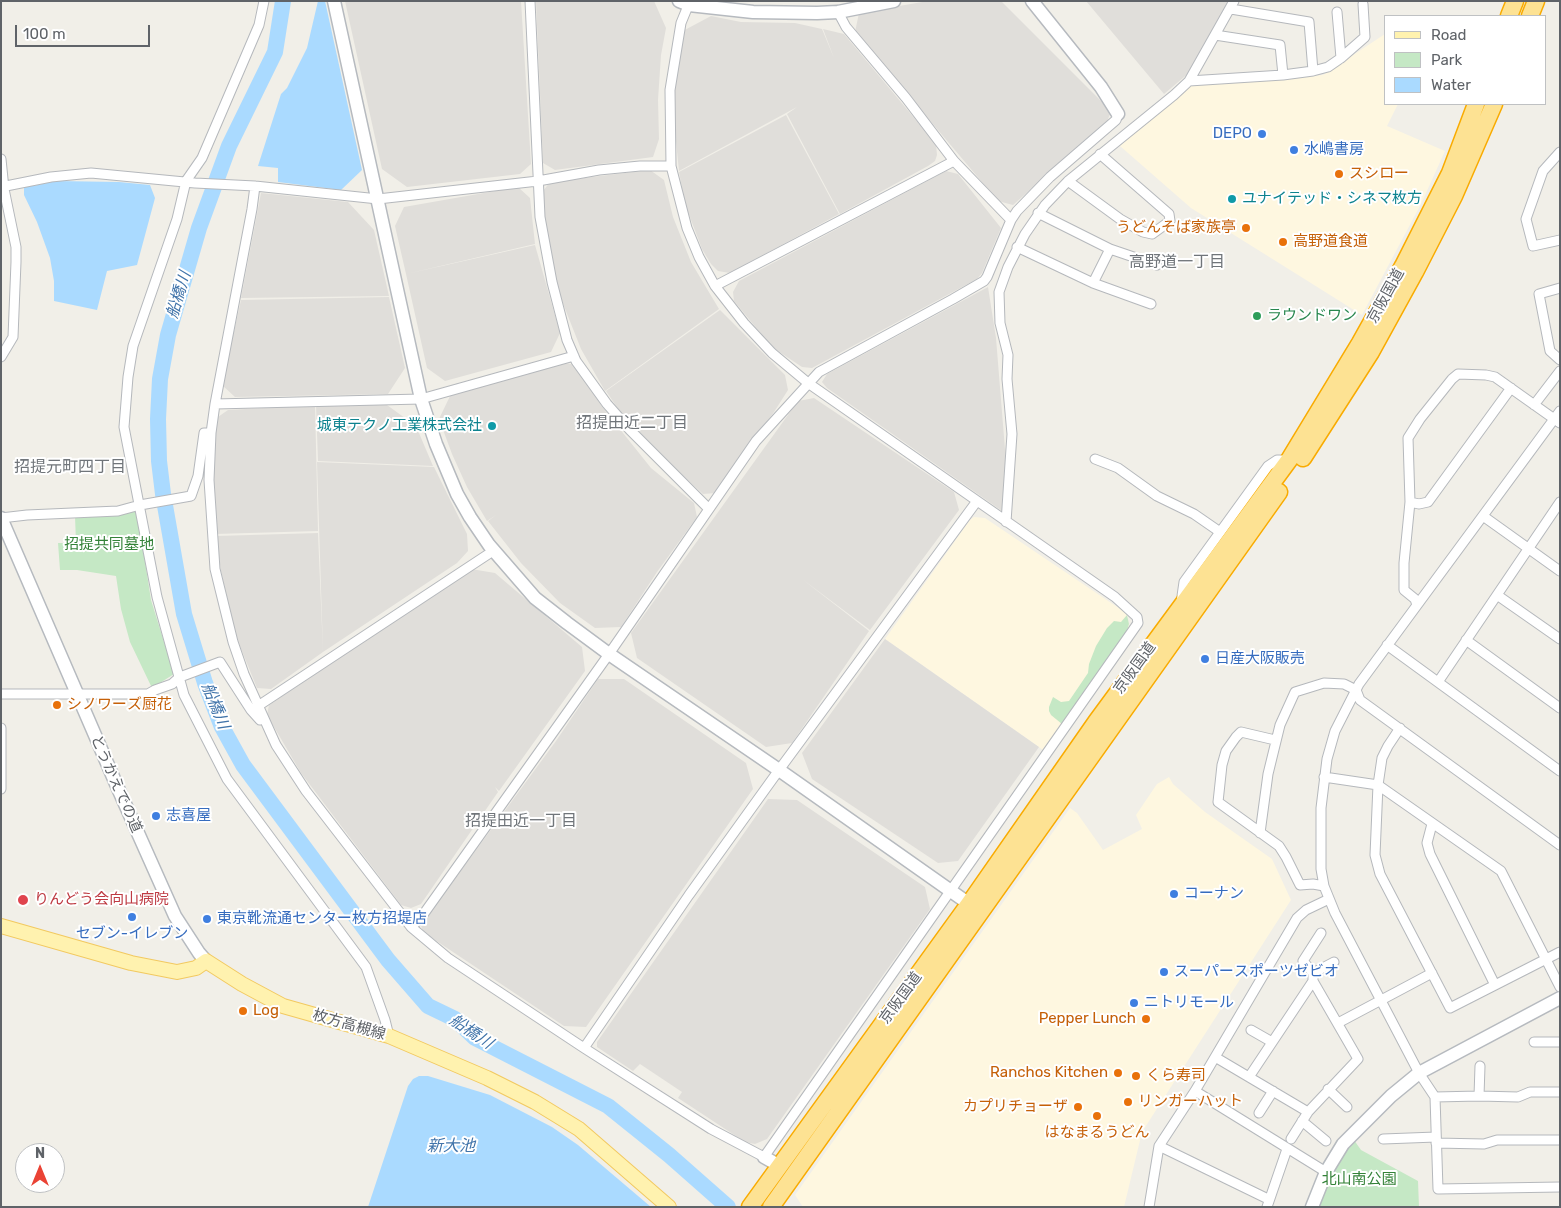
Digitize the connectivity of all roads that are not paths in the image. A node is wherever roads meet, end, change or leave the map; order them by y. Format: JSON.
{"nodes":[{"id":1,"x":264,"y":1,"type":"edge"},
{"id":2,"x":334,"y":1,"type":"edge"},
{"id":3,"x":530,"y":1,"type":"edge"},
{"id":4,"x":894,"y":1,"type":"edge"},
{"id":5,"x":1032,"y":1,"type":"edge"},
{"id":6,"x":1515,"y":1,"type":"edge"},
{"id":7,"x":1536,"y":1,"type":"edge"},
{"id":8,"x":686,"y":2,"type":"edge"},
{"id":9,"x":1363,"y":4,"type":"dead end"},
{"id":10,"x":1232,"y":5,"type":"edge"},
{"id":11,"x":838,"y":12,"type":"junction"},
{"id":12,"x":1337,"y":12,"type":"dead end"},
{"id":13,"x":1509,"y":15,"type":"edge"},
{"id":14,"x":1530,"y":15,"type":"edge"},
{"id":15,"x":1215,"y":36,"type":"junction"},
{"id":16,"x":1341,"y":58,"type":"junction"},
{"id":17,"x":1313,"y":71,"type":"junction"},
{"id":18,"x":1283,"y":75,"type":"junction"},
{"id":19,"x":1189,"y":81,"type":"junction"},
{"id":20,"x":1476,"y":105,"type":"edge"},
{"id":21,"x":1494,"y":105,"type":"edge"},
{"id":22,"x":1118,"y":114,"type":"joint"},
{"id":23,"x":1560,"y":152,"type":"edge"},
{"id":24,"x":1100,"y":154,"type":"junction"},
{"id":25,"x":1,"y":159,"type":"edge"},
{"id":26,"x":954,"y":161,"type":"junction"},
{"id":27,"x":672,"y":166,"type":"junction"},
{"id":28,"x":538,"y":180,"type":"junction"},
{"id":29,"x":1068,"y":181,"type":"junction"},
{"id":30,"x":190,"y":182,"type":"junction"},
{"id":31,"x":3,"y":186,"type":"edge"},
{"id":32,"x":255,"y":186,"type":"junction"},
{"id":33,"x":378,"y":199,"type":"junction"},
{"id":34,"x":1038,"y":213,"type":"junction"},
{"id":35,"x":1011,"y":220,"type":"junction"},
{"id":36,"x":1560,"y":240,"type":"edge"},
{"id":37,"x":1017,"y":247,"type":"junction"},
{"id":38,"x":1110,"y":249,"type":"junction"},
{"id":39,"x":1157,"y":265,"type":"dead end"},
{"id":40,"x":1093,"y":283,"type":"junction"},
{"id":41,"x":715,"y":286,"type":"junction"},
{"id":42,"x":1560,"y":288,"type":"edge"},
{"id":43,"x":1151,"y":304,"type":"dead end"},
{"id":44,"x":574,"y":356,"type":"junction"},
{"id":45,"x":1,"y":357,"type":"edge"},
{"id":46,"x":1560,"y":360,"type":"edge"},
{"id":47,"x":1560,"y":371,"type":"edge"},
{"id":48,"x":808,"y":383,"type":"junction"},
{"id":49,"x":1511,"y":388,"type":"junction"},
{"id":50,"x":421,"y":399,"type":"junction"},
{"id":51,"x":214,"y":404,"type":"junction"},
{"id":52,"x":1534,"y":405,"type":"junction"},
{"id":53,"x":1560,"y":411,"type":"edge"},
{"id":54,"x":1557,"y":421,"type":"edge"},
{"id":55,"x":211,"y":433,"type":"junction"},
{"id":56,"x":1095,"y":459,"type":"dead end"},
{"id":57,"x":1289,"y":460,"type":"junction"},
{"id":58,"x":977,"y":501,"type":"junction"},
{"id":59,"x":1410,"y":502,"type":"junction"},
{"id":60,"x":1560,"y":502,"type":"edge"},
{"id":61,"x":142,"y":505,"type":"junction"},
{"id":62,"x":708,"y":508,"type":"junction"},
{"id":63,"x":1483,"y":516,"type":"junction"},
{"id":64,"x":1,"y":518,"type":"edge"},
{"id":65,"x":1006,"y":522,"type":"junction"},
{"id":66,"x":1220,"y":532,"type":"junction"},
{"id":67,"x":1528,"y":549,"type":"junction"},
{"id":68,"x":493,"y":551,"type":"junction"},
{"id":69,"x":1560,"y":571,"type":"edge"},
{"id":70,"x":1497,"y":595,"type":"junction"},
{"id":71,"x":1417,"y":605,"type":"junction"},
{"id":72,"x":1181,"y":606,"type":"junction"},
{"id":73,"x":1466,"y":640,"type":"junction"},
{"id":74,"x":1560,"y":640,"type":"edge"},
{"id":75,"x":1387,"y":645,"type":"junction"},
{"id":76,"x":609,"y":654,"type":"junction"},
{"id":77,"x":182,"y":677,"type":"junction"},
{"id":78,"x":1438,"y":682,"type":"junction"},
{"id":79,"x":1356,"y":690,"type":"junction"},
{"id":80,"x":76,"y":693,"type":"junction"},
{"id":81,"x":1,"y":694,"type":"edge"},
{"id":82,"x":258,"y":706,"type":"junction"},
{"id":83,"x":1560,"y":708,"type":"edge"},
{"id":84,"x":263,"y":719,"type":"junction"},
{"id":85,"x":1,"y":728,"type":"edge"},
{"id":86,"x":1400,"y":728,"type":"junction"},
{"id":87,"x":1275,"y":740,"type":"junction"},
{"id":88,"x":778,"y":770,"type":"junction"},
{"id":89,"x":1559,"y":770,"type":"edge"},
{"id":90,"x":1324,"y":777,"type":"junction"},
{"id":91,"x":1378,"y":785,"type":"junction"},
{"id":92,"x":1,"y":789,"type":"edge"},
{"id":93,"x":1432,"y":824,"type":"junction"},
{"id":94,"x":1260,"y":833,"type":"junction"},
{"id":95,"x":1560,"y":845,"type":"edge"},
{"id":96,"x":1324,"y":886,"type":"junction"},
{"id":97,"x":951,"y":891,"type":"junction"},
{"id":98,"x":1329,"y":899,"type":"junction"},
{"id":99,"x":974,"y":907,"type":"junction"},
{"id":100,"x":1,"y":926,"type":"edge"},
{"id":101,"x":411,"y":927,"type":"junction"},
{"id":102,"x":1321,"y":933,"type":"dead end"},
{"id":103,"x":1560,"y":952,"type":"edge"},
{"id":104,"x":1546,"y":959,"type":"junction"},
{"id":105,"x":206,"y":961,"type":"junction"},
{"id":106,"x":1334,"y":962,"type":"dead end"},
{"id":107,"x":1432,"y":973,"type":"junction"},
{"id":108,"x":1313,"y":977,"type":"junction"},
{"id":109,"x":1495,"y":985,"type":"junction"},
{"id":110,"x":1560,"y":987,"type":"edge"},
{"id":111,"x":1560,"y":998,"type":"edge"},
{"id":112,"x":1381,"y":1000,"type":"junction"},
{"id":113,"x":1338,"y":1024,"type":"junction"},
{"id":114,"x":1251,"y":1030,"type":"dead end"},
{"id":115,"x":388,"y":1036,"type":"junction"},
{"id":116,"x":1272,"y":1042,"type":"junction"},
{"id":117,"x":1534,"y":1042,"type":"dead end"},
{"id":118,"x":1560,"y":1042,"type":"edge"},
{"id":119,"x":584,"y":1048,"type":"junction"},
{"id":120,"x":1215,"y":1057,"type":"junction"},
{"id":121,"x":1480,"y":1066,"type":"dead end"},
{"id":122,"x":1418,"y":1073,"type":"junction"},
{"id":123,"x":1249,"y":1077,"type":"junction"},
{"id":124,"x":1328,"y":1089,"type":"junction"},
{"id":125,"x":1195,"y":1091,"type":"junction"},
{"id":126,"x":1273,"y":1091,"type":"junction"},
{"id":127,"x":1560,"y":1092,"type":"edge"},
{"id":128,"x":1479,"y":1096,"type":"junction"},
{"id":129,"x":1435,"y":1097,"type":"junction"},
{"id":130,"x":1347,"y":1107,"type":"dead end"},
{"id":131,"x":1308,"y":1112,"type":"junction"},
{"id":132,"x":1259,"y":1114,"type":"dead end"},
{"id":133,"x":1302,"y":1121,"type":"junction"},
{"id":134,"x":1291,"y":1138,"type":"dead end"},
{"id":135,"x":1383,"y":1139,"type":"dead end"},
{"id":136,"x":1436,"y":1140,"type":"junction"},
{"id":137,"x":1560,"y":1140,"type":"edge"},
{"id":138,"x":1326,"y":1141,"type":"dead end"},
{"id":139,"x":1158,"y":1146,"type":"junction"},
{"id":140,"x":1287,"y":1148,"type":"junction"},
{"id":141,"x":764,"y":1157,"type":"junction"},
{"id":142,"x":780,"y":1166,"type":"junction"},
{"id":143,"x":1326,"y":1172,"type":"junction"},
{"id":144,"x":1560,"y":1188,"type":"edge"},
{"id":145,"x":753,"y":1203,"type":"edge"},
{"id":146,"x":1267,"y":1203,"type":"edge"},
{"id":147,"x":669,"y":1207,"type":"edge"},
{"id":148,"x":771,"y":1207,"type":"edge"},
{"id":149,"x":1149,"y":1207,"type":"edge"},
{"id":150,"x":1312,"y":1207,"type":"edge"}],
"edges":[{"from":1,"to":30,"type":"street"},
{"from":2,"to":33,"type":"street"},
{"from":3,"to":28,"type":"street"},
{"from":4,"to":11,"type":"street"},
{"from":5,"to":22,"type":"street"},
{"from":6,"to":13,"type":"highway"},
{"from":7,"to":14,"type":"highway"},
{"from":8,"to":11,"type":"street"},
{"from":8,"to":27,"type":"street"},
{"from":9,"to":16,"type":"street"},
{"from":10,"to":15,"type":"street"},
{"from":10,"to":17,"type":"street"},
{"from":11,"to":26,"type":"street"},
{"from":12,"to":16,"type":"street"},
{"from":15,"to":18,"type":"street"},
{"from":15,"to":19,"type":"street"},
{"from":16,"to":17,"type":"street"},
{"from":17,"to":18,"type":"street"},
{"from":18,"to":19,"type":"street"},
{"from":19,"to":24,"type":"street"},
{"from":20,"to":57,"type":"highway","name":"京阪国道"},
{"from":21,"to":99,"type":"highway","name":"京阪国道"},
{"from":22,"to":35,"type":"street"},
{"from":23,"to":36,"type":"street"},
{"from":24,"to":29,"type":"street"},
{"from":24,"to":29,"type":"street"},
{"from":25,"to":31,"type":"street"},
{"from":26,"to":35,"type":"street"},
{"from":26,"to":41,"type":"street"},
{"from":27,"to":28,"type":"street"},
{"from":27,"to":41,"type":"street"},
{"from":28,"to":33,"type":"street"},
{"from":28,"to":44,"type":"street"},
{"from":29,"to":34,"type":"street"},
{"from":30,"to":31,"type":"street"},
{"from":30,"to":32,"type":"street"},
{"from":30,"to":61,"type":"street"},
{"from":31,"to":45,"type":"street"},
{"from":32,"to":33,"type":"street"},
{"from":32,"to":51,"type":"street"},
{"from":33,"to":50,"type":"street"},
{"from":34,"to":37,"type":"street"},
{"from":34,"to":38,"type":"street"},
{"from":35,"to":48,"type":"street"},
{"from":37,"to":40,"type":"street"},
{"from":37,"to":65,"type":"street"},
{"from":38,"to":39,"type":"street"},
{"from":38,"to":40,"type":"street"},
{"from":40,"to":43,"type":"street"},
{"from":41,"to":48,"type":"street"},
{"from":42,"to":46,"type":"street"},
{"from":44,"to":50,"type":"street"},
{"from":44,"to":62,"type":"street"},
{"from":47,"to":52,"type":"street"},
{"from":48,"to":58,"type":"street"},
{"from":48,"to":62,"type":"street"},
{"from":49,"to":52,"type":"street"},
{"from":49,"to":59,"type":"street"},
{"from":49,"to":59,"type":"street"},
{"from":50,"to":51,"type":"street"},
{"from":50,"to":68,"type":"street"},
{"from":51,"to":55,"type":"street"},
{"from":52,"to":54,"type":"street"},
{"from":53,"to":54,"type":"street"},
{"from":54,"to":63,"type":"street"},
{"from":55,"to":61,"type":"street"},
{"from":55,"to":82,"type":"street"},
{"from":56,"to":66,"type":"street"},
{"from":57,"to":66,"type":"street"},
{"from":57,"to":72,"type":"highway","name":"京阪国道"},
{"from":58,"to":65,"type":"street"},
{"from":58,"to":88,"type":"street"},
{"from":59,"to":71,"type":"street"},
{"from":60,"to":67,"type":"street"},
{"from":61,"to":64,"type":"street"},
{"from":61,"to":77,"type":"street"},
{"from":62,"to":76,"type":"street"},
{"from":63,"to":67,"type":"street"},
{"from":63,"to":71,"type":"street"},
{"from":64,"to":80,"type":"street","name":"とうかえでの道"},
{"from":65,"to":97,"type":"street"},
{"from":66,"to":72,"type":"street"},
{"from":67,"to":69,"type":"street"},
{"from":67,"to":70,"type":"street"},
{"from":68,"to":76,"type":"street"},
{"from":68,"to":82,"type":"street"},
{"from":70,"to":73,"type":"street"},
{"from":70,"to":74,"type":"street"},
{"from":71,"to":75,"type":"street"},
{"from":72,"to":99,"type":"highway","name":"京阪国道"},
{"from":73,"to":78,"type":"street"},
{"from":73,"to":83,"type":"street"},
{"from":75,"to":78,"type":"street"},
{"from":75,"to":79,"type":"street"},
{"from":76,"to":88,"type":"street"},
{"from":76,"to":101,"type":"street"},
{"from":77,"to":80,"type":"street"},
{"from":77,"to":84,"type":"street"},
{"from":77,"to":115,"type":"street"},
{"from":78,"to":89,"type":"street"},
{"from":79,"to":86,"type":"street"},
{"from":79,"to":87,"type":"street"},
{"from":79,"to":90,"type":"street"},
{"from":80,"to":81,"type":"street"},
{"from":80,"to":105,"type":"street","name":"とうかえでの道"},
{"from":82,"to":84,"type":"street"},
{"from":84,"to":101,"type":"street"},
{"from":85,"to":92,"type":"street"},
{"from":86,"to":91,"type":"street"},
{"from":86,"to":95,"type":"street"},
{"from":87,"to":94,"type":"street"},
{"from":87,"to":94,"type":"street"},
{"from":88,"to":97,"type":"street"},
{"from":88,"to":119,"type":"street"},
{"from":90,"to":91,"type":"street"},
{"from":90,"to":96,"type":"street"},
{"from":91,"to":93,"type":"street"},
{"from":91,"to":107,"type":"street"},
{"from":93,"to":104,"type":"street"},
{"from":93,"to":109,"type":"street"},
{"from":94,"to":96,"type":"street"},
{"from":96,"to":98,"type":"street"},
{"from":97,"to":99,"type":"street"},
{"from":97,"to":141,"type":"street"},
{"from":98,"to":112,"type":"street"},
{"from":98,"to":120,"type":"street"},
{"from":99,"to":142,"type":"highway","name":"京阪国道"},
{"from":99,"to":148,"type":"highway","name":"京阪国道"},
{"from":100,"to":105,"type":"main road"},
{"from":101,"to":119,"type":"street"},
{"from":102,"to":108,"type":"street"},
{"from":103,"to":104,"type":"street"},
{"from":104,"to":109,"type":"street"},
{"from":104,"to":110,"type":"street"},
{"from":105,"to":115,"type":"main road","name":"枚方高槻線"},
{"from":106,"to":108,"type":"street"},
{"from":107,"to":109,"type":"street"},
{"from":107,"to":112,"type":"street"},
{"from":108,"to":113,"type":"street"},
{"from":108,"to":116,"type":"street"},
{"from":111,"to":122,"type":"street"},
{"from":112,"to":113,"type":"street"},
{"from":112,"to":122,"type":"street"},
{"from":113,"to":124,"type":"street"},
{"from":114,"to":116,"type":"street"},
{"from":115,"to":147,"type":"main road","name":"枚方高槻線"},
{"from":116,"to":123,"type":"street"},
{"from":117,"to":118,"type":"street"},
{"from":119,"to":141,"type":"street"},
{"from":120,"to":123,"type":"street"},
{"from":120,"to":125,"type":"street"},
{"from":121,"to":128,"type":"street"},
{"from":122,"to":129,"type":"street"},
{"from":122,"to":143,"type":"street"},
{"from":123,"to":126,"type":"street"},
{"from":124,"to":130,"type":"street"},
{"from":124,"to":131,"type":"street"},
{"from":125,"to":139,"type":"street"},
{"from":125,"to":140,"type":"street"},
{"from":126,"to":131,"type":"street"},
{"from":126,"to":132,"type":"street"},
{"from":127,"to":128,"type":"street"},
{"from":128,"to":129,"type":"street"},
{"from":129,"to":136,"type":"street"},
{"from":131,"to":133,"type":"street"},
{"from":133,"to":134,"type":"street"},
{"from":133,"to":138,"type":"street"},
{"from":135,"to":136,"type":"street"},
{"from":136,"to":137,"type":"street"},
{"from":136,"to":144,"type":"street"},
{"from":139,"to":146,"type":"street"},
{"from":139,"to":149,"type":"street"},
{"from":140,"to":143,"type":"street"},
{"from":140,"to":146,"type":"street"},
{"from":141,"to":142,"type":"street"},
{"from":142,"to":145,"type":"highway","name":"京阪国道"},
{"from":143,"to":150,"type":"street"}]}
